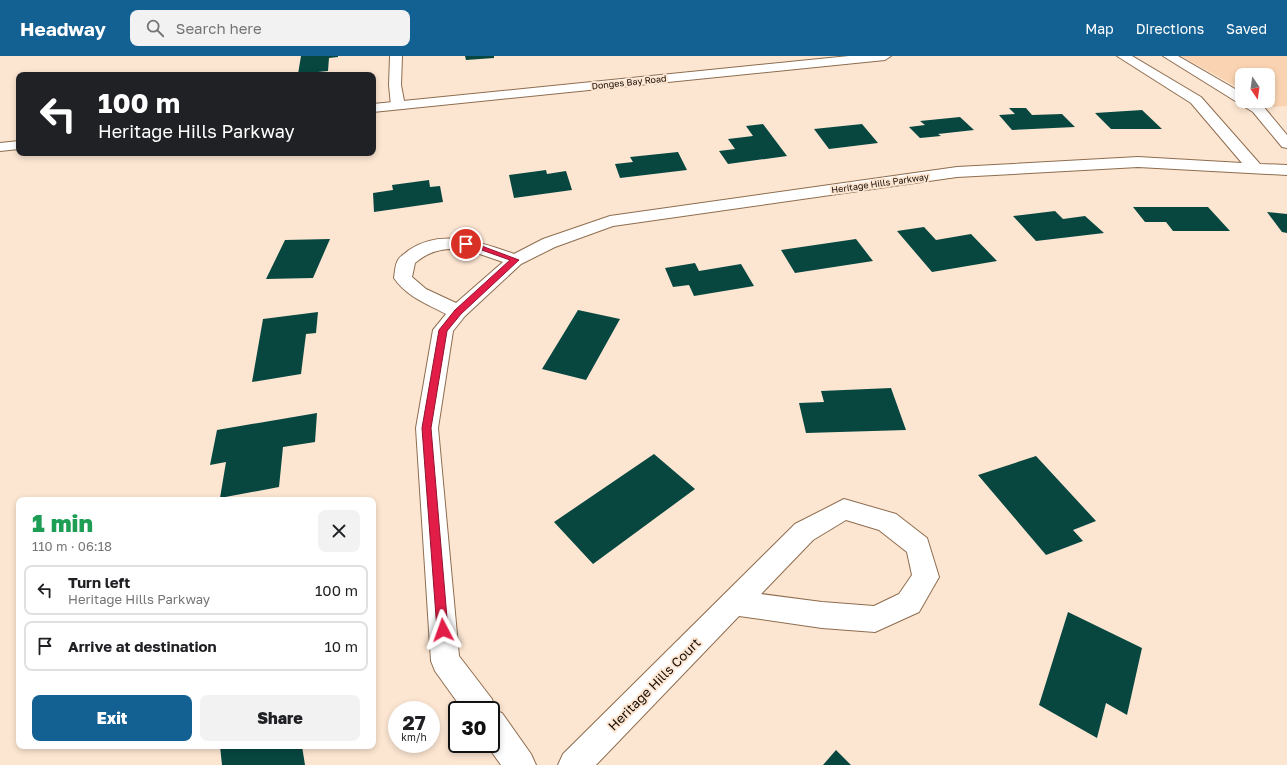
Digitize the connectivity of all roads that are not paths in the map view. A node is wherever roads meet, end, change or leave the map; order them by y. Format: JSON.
{"nodes":[{"id":1,"x":396,"y":56,"type":"edge"},
{"id":2,"x":885,"y":56,"type":"edge"},
{"id":3,"x":1123,"y":56,"type":"edge"},
{"id":4,"x":1169,"y":56,"type":"edge"},
{"id":5,"x":1235,"y":95,"type":"edge"},
{"id":6,"x":398,"y":106,"type":"junction"},
{"id":7,"x":376,"y":108,"type":"edge"},
{"id":8,"x":1256,"y":108,"type":"edge"},
{"id":9,"x":1287,"y":144,"type":"edge"},
{"id":10,"x":16,"y":145,"type":"edge"},
{"id":11,"x":0,"y":147,"type":"edge"},
{"id":12,"x":1254,"y":168,"type":"junction"},
{"id":13,"x":1287,"y":170,"type":"edge"},
{"id":14,"x":515,"y":260,"type":"junction"},
{"id":15,"x":458,"y":312,"type":"junction"},
{"id":16,"x":734,"y":603,"type":"junction"},
{"id":17,"x":474,"y":701,"type":"edge"},
{"id":18,"x":500,"y":737,"type":"edge"},
{"id":19,"x":520,"y":765,"type":"edge"},
{"id":20,"x":574,"y":765,"type":"edge"}],
"edges":[{"from":1,"to":6,"type":"street"},
{"from":2,"to":6,"type":"street","name":"Donges Bay Road"},
{"from":3,"to":12,"type":"street"},
{"from":4,"to":5,"type":"street"},
{"from":6,"to":7,"type":"street","name":"Donges Bay Road"},
{"from":8,"to":9,"type":"street"},
{"from":10,"to":11,"type":"street"},
{"from":12,"to":13,"type":"street","name":"Heritage Hills Parkway"},
{"from":12,"to":14,"type":"street","name":"Heritage Hills Parkway"},
{"from":14,"to":15,"type":"street","name":"Heritage Hills Parkway"},
{"from":14,"to":15,"type":"street"},
{"from":15,"to":17,"type":"street","name":"Heritage Hills Parkway"},
{"from":16,"to":16,"type":"street","name":"Heritage Hills Court"},
{"from":16,"to":20,"type":"street","name":"Heritage Hills Court"},
{"from":18,"to":19,"type":"street"}]}
